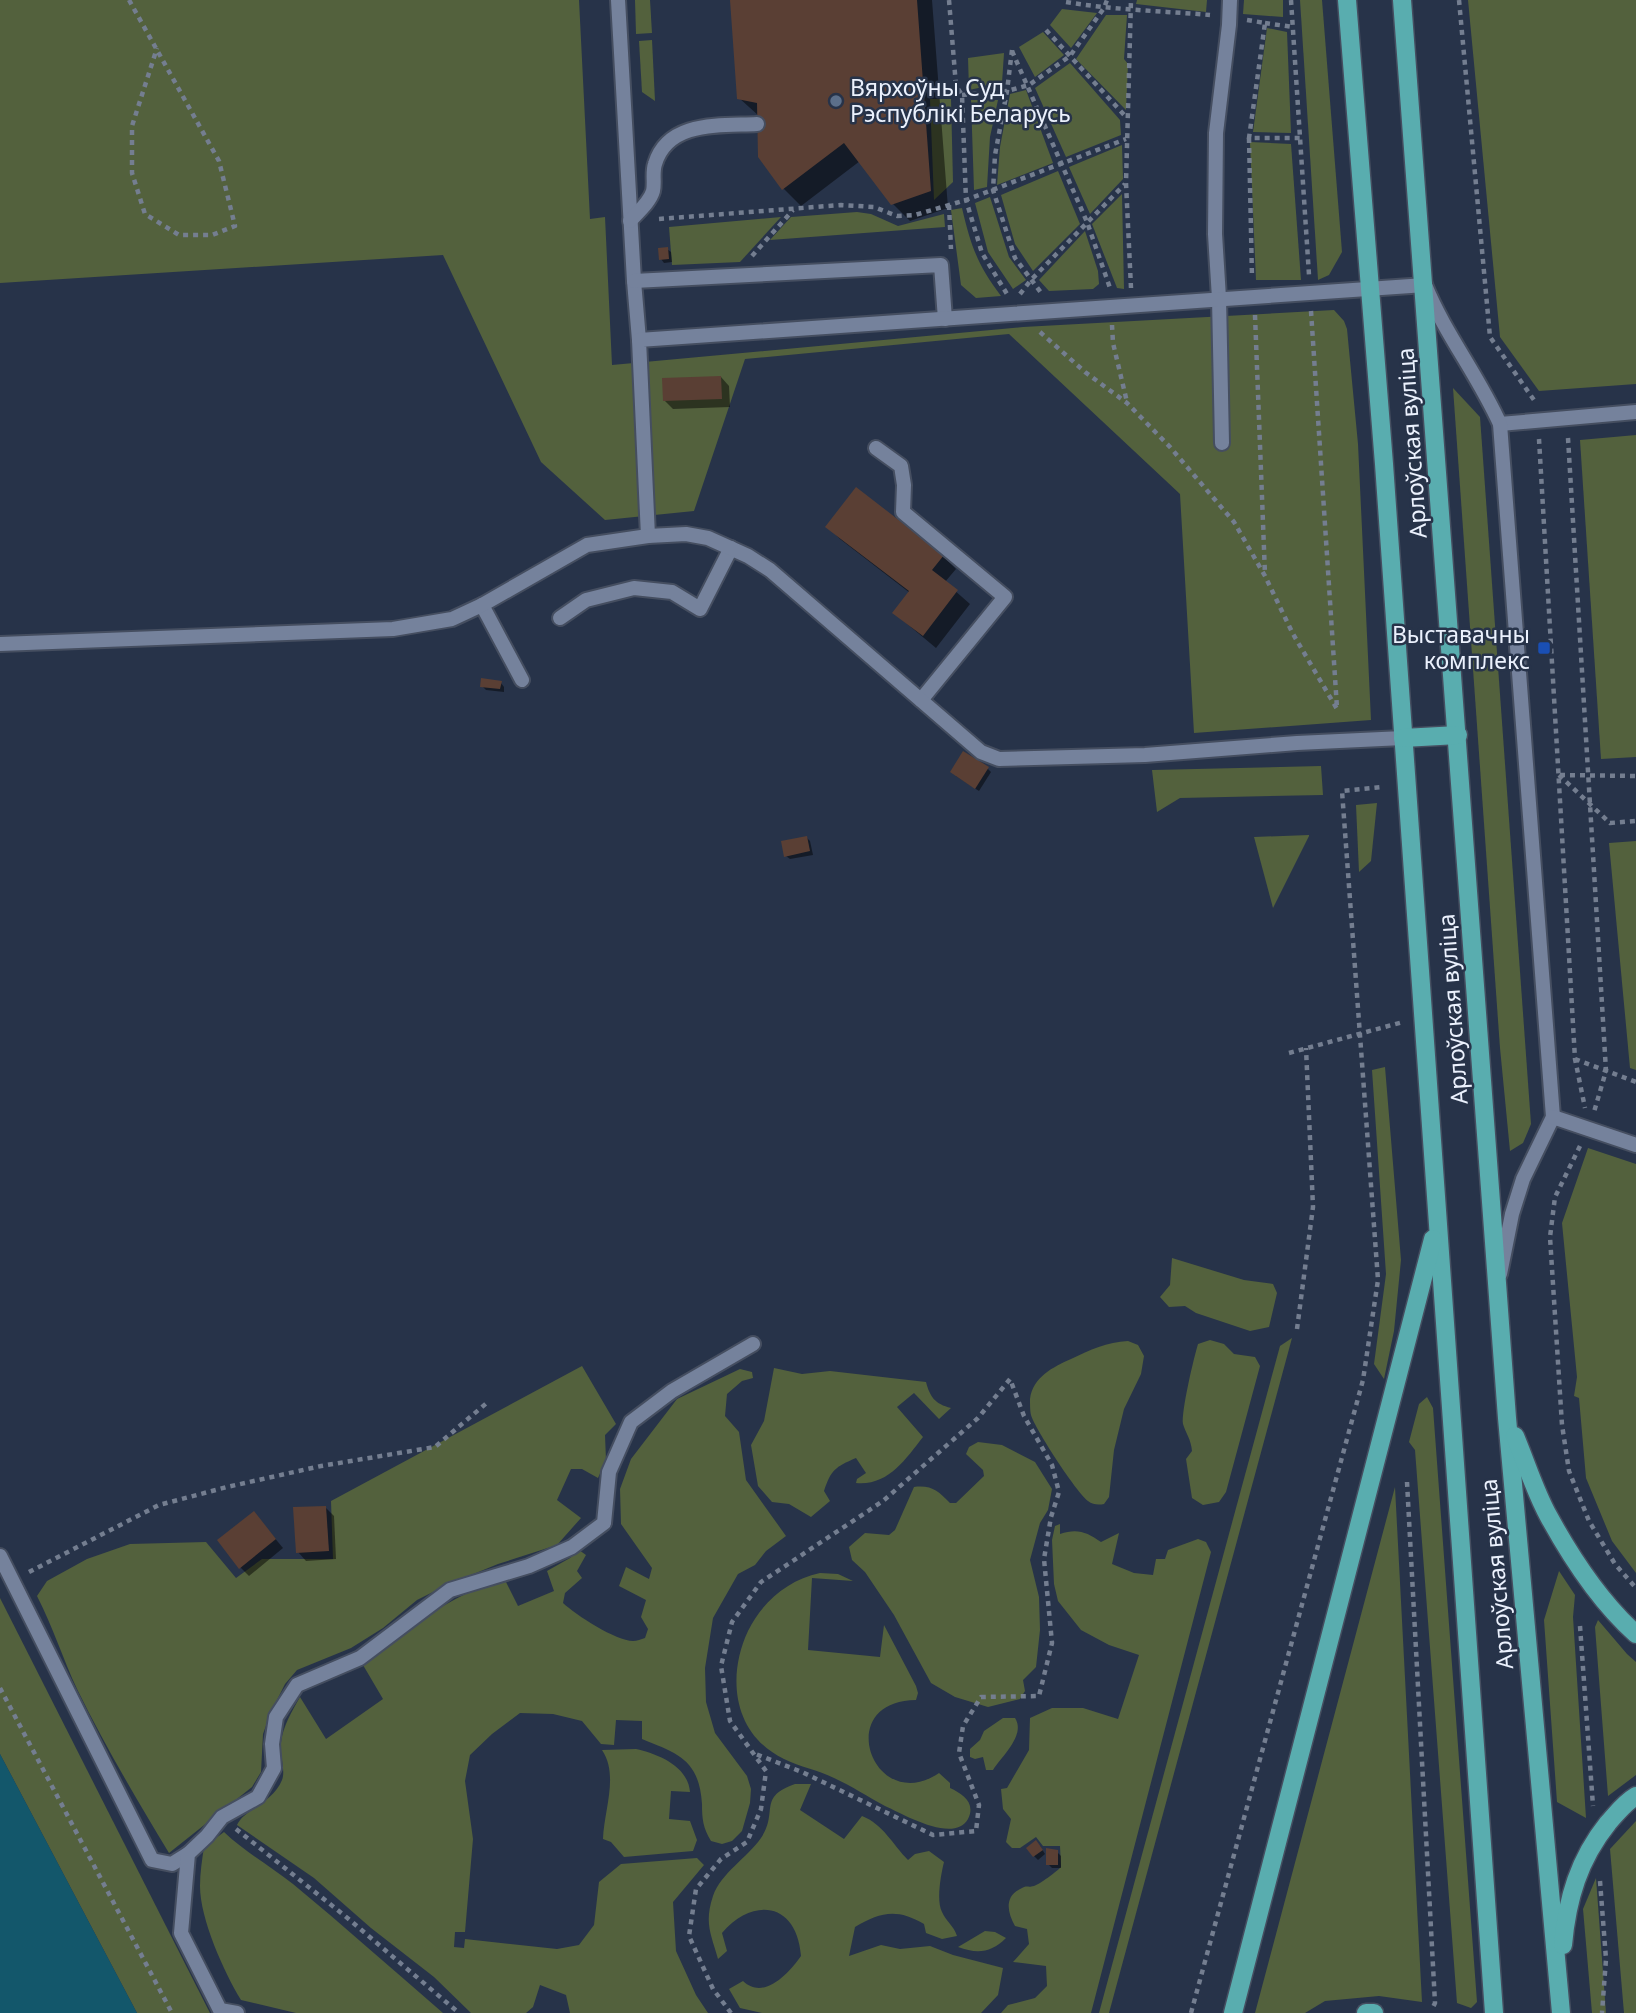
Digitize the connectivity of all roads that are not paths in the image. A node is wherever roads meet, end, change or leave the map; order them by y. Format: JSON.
{"nodes":[{"id":1,"x":618,"y":0,"type":"edge"},
{"id":2,"x":1230,"y":0,"type":"edge"},
{"id":3,"x":1347,"y":0,"type":"edge"},
{"id":4,"x":1402,"y":0,"type":"edge"},
{"id":5,"x":757,"y":124,"type":"dead end"},
{"id":6,"x":630,"y":221,"type":"junction"},
{"id":7,"x":634,"y":281,"type":"junction"},
{"id":8,"x":1424,"y":285,"type":"junction"},
{"id":9,"x":1370,"y":287,"type":"junction"},
{"id":10,"x":1219,"y":298,"type":"junction"},
{"id":11,"x":945,"y":319,"type":"junction"},
{"id":12,"x":639,"y":340,"type":"junction"},
{"id":13,"x":1636,"y":412,"type":"edge"},
{"id":14,"x":1500,"y":424,"type":"junction"},
{"id":15,"x":1222,"y":443,"type":"dead end"},
{"id":16,"x":876,"y":448,"type":"dead end"},
{"id":17,"x":648,"y":536,"type":"junction"},
{"id":18,"x":731,"y":548,"type":"junction"},
{"id":19,"x":482,"y":605,"type":"junction"},
{"id":20,"x":560,"y":618,"type":"dead end"},
{"id":21,"x":0,"y":644,"type":"edge"},
{"id":22,"x":522,"y":680,"type":"dead end"},
{"id":23,"x":921,"y":700,"type":"junction"},
{"id":24,"x":1458,"y":735,"type":"junction"},
{"id":25,"x":1404,"y":738,"type":"junction"},
{"id":26,"x":1553,"y":1117,"type":"junction"},
{"id":27,"x":1636,"y":1145,"type":"edge"},
{"id":28,"x":1437,"y":1225,"type":"junction"},
{"id":29,"x":1498,"y":1285,"type":"junction"},
{"id":30,"x":753,"y":1345,"type":"dead end"},
{"id":31,"x":1507,"y":1418,"type":"junction"},
{"id":32,"x":0,"y":1556,"type":"edge"},
{"id":33,"x":1636,"y":1634,"type":"edge"},
{"id":34,"x":1636,"y":1796,"type":"edge"},
{"id":35,"x":188,"y":1854,"type":"junction"},
{"id":36,"x":1559,"y":1991,"type":"junction"},
{"id":37,"x":237,"y":2013,"type":"edge"},
{"id":38,"x":1233,"y":2013,"type":"edge"},
{"id":39,"x":1366,"y":2013,"type":"edge"},
{"id":40,"x":1374,"y":2013,"type":"edge"},
{"id":41,"x":1494,"y":2013,"type":"edge"},
{"id":42,"x":1561,"y":2013,"type":"edge"}],
"edges":[{"from":1,"to":6,"type":"lane"},
{"from":2,"to":10,"type":"lane"},
{"from":3,"to":9,"type":"main road","name":"Арлоўская вуліца"},
{"from":4,"to":8,"type":"main road","name":"Арлоўская вуліца"},
{"from":5,"to":6,"type":"lane"},
{"from":6,"to":7,"type":"lane"},
{"from":7,"to":11,"type":"lane"},
{"from":7,"to":12,"type":"lane"},
{"from":8,"to":9,"type":"lane"},
{"from":8,"to":14,"type":"lane"},
{"from":8,"to":24,"type":"main road","name":"Арлоўская вуліца"},
{"from":9,"to":10,"type":"lane"},
{"from":9,"to":25,"type":"main road","name":"Арлоўская вуліца"},
{"from":10,"to":11,"type":"lane"},
{"from":10,"to":15,"type":"lane"},
{"from":11,"to":12,"type":"lane"},
{"from":12,"to":17,"type":"lane"},
{"from":13,"to":14,"type":"lane"},
{"from":14,"to":26,"type":"lane"},
{"from":16,"to":23,"type":"lane"},
{"from":17,"to":18,"type":"lane"},
{"from":17,"to":19,"type":"lane"},
{"from":18,"to":20,"type":"lane"},
{"from":18,"to":23,"type":"lane"},
{"from":19,"to":21,"type":"lane"},
{"from":19,"to":22,"type":"lane"},
{"from":23,"to":25,"type":"lane"},
{"from":24,"to":25,"type":"main road"},
{"from":24,"to":29,"type":"main road","name":"Арлоўская вуліца"},
{"from":25,"to":28,"type":"main road","name":"Арлоўская вуліца"},
{"from":26,"to":27,"type":"lane"},
{"from":26,"to":29,"type":"lane"},
{"from":28,"to":38,"type":"main road"},
{"from":28,"to":41,"type":"main road","name":"Арлоўская вуліца"},
{"from":29,"to":31,"type":"main road","name":"Арлоўская вуліца"},
{"from":30,"to":35,"type":"lane"},
{"from":31,"to":33,"type":"main road"},
{"from":31,"to":36,"type":"main road","name":"Арлоўская вуліца"},
{"from":32,"to":35,"type":"lane"},
{"from":34,"to":36,"type":"main road"},
{"from":35,"to":37,"type":"lane"},
{"from":36,"to":42,"type":"main road","name":"Арлоўская вуліца"},
{"from":39,"to":40,"type":"main road"}]}
